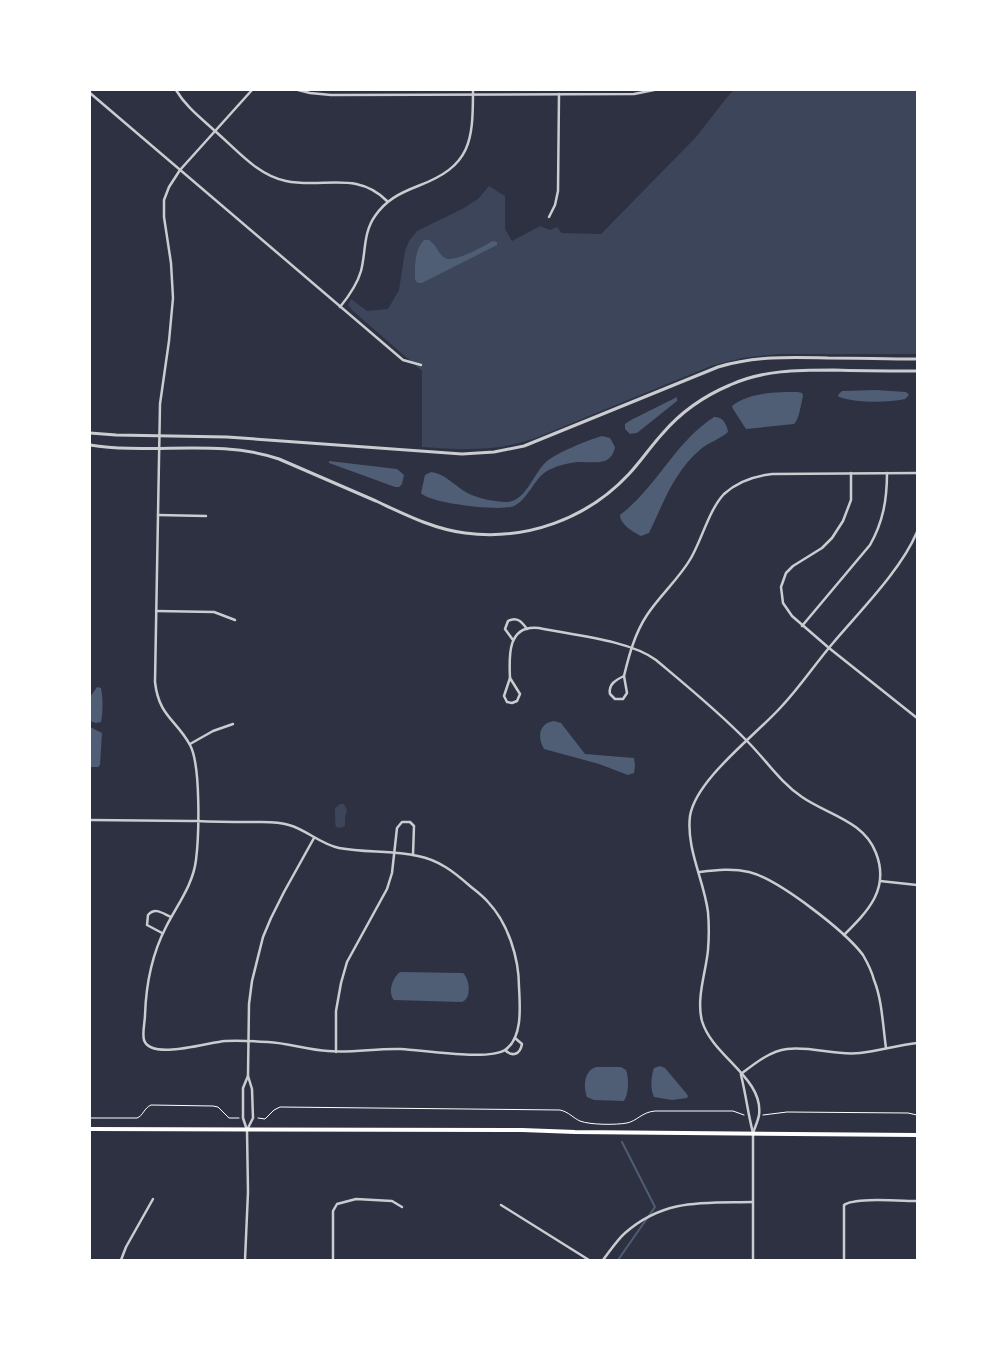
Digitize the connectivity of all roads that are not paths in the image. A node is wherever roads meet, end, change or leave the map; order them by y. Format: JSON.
{"nodes":[{"id":1,"x":176,"y":90,"type":"edge"},
{"id":2,"x":252,"y":90,"type":"edge"},
{"id":3,"x":298,"y":90,"type":"edge"},
{"id":4,"x":654,"y":90,"type":"edge"},
{"id":5,"x":473,"y":92,"type":"edge"},
{"id":6,"x":90,"y":94,"type":"edge"},
{"id":7,"x":559,"y":94,"type":"junction"},
{"id":8,"x":215,"y":131,"type":"junction"},
{"id":9,"x":180,"y":170,"type":"junction"},
{"id":10,"x":387,"y":201,"type":"junction"},
{"id":11,"x":549,"y":217,"type":"dead end"},
{"id":12,"x":340,"y":307,"type":"junction"},
{"id":13,"x":917,"y":359,"type":"edge"},
{"id":14,"x":421,"y":365,"type":"dead end"},
{"id":15,"x":917,"y":371,"type":"edge"},
{"id":16,"x":90,"y":432,"type":"edge"},
{"id":17,"x":159,"y":435,"type":"junction"},
{"id":18,"x":90,"y":445,"type":"edge"},
{"id":19,"x":159,"y":448,"type":"junction"},
{"id":20,"x":851,"y":473,"type":"junction"},
{"id":21,"x":887,"y":473,"type":"junction"},
{"id":22,"x":917,"y":473,"type":"edge"},
{"id":23,"x":158,"y":515,"type":"junction"},
{"id":24,"x":206,"y":516,"type":"dead end"},
{"id":25,"x":917,"y":532,"type":"edge"},
{"id":26,"x":156,"y":611,"type":"junction"},
{"id":27,"x":235,"y":620,"type":"dead end"},
{"id":28,"x":802,"y":626,"type":"junction"},
{"id":29,"x":527,"y":629,"type":"junction"},
{"id":30,"x":513,"y":640,"type":"junction"},
{"id":31,"x":632,"y":648,"type":"junction"},
{"id":32,"x":829,"y":648,"type":"junction"},
{"id":33,"x":624,"y":676,"type":"junction"},
{"id":34,"x":510,"y":678,"type":"junction"},
{"id":35,"x":917,"y":718,"type":"edge"},
{"id":36,"x":233,"y":724,"type":"dead end"},
{"id":37,"x":747,"y":741,"type":"junction"},
{"id":38,"x":190,"y":744,"type":"junction"},
{"id":39,"x":90,"y":820,"type":"edge"},
{"id":40,"x":197,"y":821,"type":"junction"},
{"id":41,"x":314,"y":838,"type":"junction"},
{"id":42,"x":394,"y":853,"type":"junction"},
{"id":43,"x":413,"y":854,"type":"junction"},
{"id":44,"x":699,"y":872,"type":"junction"},
{"id":45,"x":880,"y":881,"type":"junction"},
{"id":46,"x":917,"y":885,"type":"edge"},
{"id":47,"x":171,"y":917,"type":"junction"},
{"id":48,"x":163,"y":934,"type":"junction"},
{"id":49,"x":844,"y":935,"type":"junction"},
{"id":50,"x":515,"y":1038,"type":"junction"},
{"id":51,"x":248,"y":1041,"type":"junction"},
{"id":52,"x":917,"y":1043,"type":"edge"},
{"id":53,"x":886,"y":1048,"type":"junction"},
{"id":54,"x":505,"y":1050,"type":"junction"},
{"id":55,"x":336,"y":1052,"type":"junction"},
{"id":56,"x":741,"y":1074,"type":"junction"},
{"id":57,"x":248,"y":1076,"type":"junction"},
{"id":58,"x":90,"y":1128,"type":"edge"},
{"id":59,"x":247,"y":1130,"type":"junction"},
{"id":60,"x":753,"y":1133,"type":"junction"},
{"id":61,"x":917,"y":1134,"type":"edge"},
{"id":62,"x":153,"y":1199,"type":"dead end"},
{"id":63,"x":917,"y":1201,"type":"edge"},
{"id":64,"x":753,"y":1202,"type":"junction"},
{"id":65,"x":501,"y":1205,"type":"dead end"},
{"id":66,"x":402,"y":1207,"type":"dead end"},
{"id":67,"x":121,"y":1260,"type":"edge"},
{"id":68,"x":245,"y":1260,"type":"edge"},
{"id":69,"x":333,"y":1260,"type":"edge"},
{"id":70,"x":589,"y":1260,"type":"edge"},
{"id":71,"x":603,"y":1260,"type":"edge"},
{"id":72,"x":753,"y":1260,"type":"edge"},
{"id":73,"x":844,"y":1260,"type":"edge"}],
"edges":[{"from":1,"to":8,"type":"street"},
{"from":2,"to":8,"type":"street"},
{"from":3,"to":5,"type":"street"},
{"from":4,"to":7,"type":"street"},
{"from":5,"to":7,"type":"street"},
{"from":5,"to":10,"type":"street"},
{"from":6,"to":9,"type":"street"},
{"from":7,"to":11,"type":"street"},
{"from":8,"to":9,"type":"street"},
{"from":8,"to":10,"type":"street"},
{"from":9,"to":12,"type":"street"},
{"from":9,"to":17,"type":"street"},
{"from":10,"to":12,"type":"street"},
{"from":12,"to":14,"type":"street"},
{"from":13,"to":17,"type":"street"},
{"from":15,"to":19,"type":"street"},
{"from":16,"to":17,"type":"street"},
{"from":17,"to":19,"type":"street"},
{"from":18,"to":19,"type":"street"},
{"from":19,"to":23,"type":"street"},
{"from":20,"to":21,"type":"street"},
{"from":20,"to":28,"type":"street"},
{"from":20,"to":31,"type":"street"},
{"from":21,"to":22,"type":"street"},
{"from":21,"to":28,"type":"street"},
{"from":23,"to":24,"type":"street"},
{"from":23,"to":26,"type":"street"},
{"from":25,"to":32,"type":"street"},
{"from":26,"to":27,"type":"street"},
{"from":26,"to":38,"type":"street"},
{"from":28,"to":32,"type":"street"},
{"from":29,"to":30,"type":"street"},
{"from":29,"to":30,"type":"street"},
{"from":29,"to":31,"type":"street"},
{"from":30,"to":34,"type":"street"},
{"from":31,"to":33,"type":"street"},
{"from":31,"to":37,"type":"street"},
{"from":32,"to":35,"type":"street"},
{"from":32,"to":37,"type":"street"},
{"from":33,"to":33,"type":"street"},
{"from":34,"to":34,"type":"street"},
{"from":36,"to":38,"type":"street"},
{"from":37,"to":44,"type":"street"},
{"from":37,"to":45,"type":"street"},
{"from":38,"to":40,"type":"street"},
{"from":39,"to":40,"type":"street"},
{"from":40,"to":41,"type":"street"},
{"from":40,"to":47,"type":"street"},
{"from":41,"to":42,"type":"street"},
{"from":41,"to":51,"type":"street"},
{"from":42,"to":43,"type":"street"},
{"from":42,"to":43,"type":"street"},
{"from":42,"to":55,"type":"street"},
{"from":43,"to":50,"type":"street"},
{"from":44,"to":49,"type":"street"},
{"from":44,"to":56,"type":"street"},
{"from":45,"to":46,"type":"street"},
{"from":45,"to":49,"type":"street"},
{"from":47,"to":48,"type":"street"},
{"from":47,"to":48,"type":"street"},
{"from":48,"to":51,"type":"street"},
{"from":49,"to":53,"type":"street"},
{"from":50,"to":54,"type":"street"},
{"from":50,"to":54,"type":"street"},
{"from":51,"to":55,"type":"street"},
{"from":51,"to":57,"type":"street"},
{"from":52,"to":53,"type":"street"},
{"from":53,"to":56,"type":"street"},
{"from":54,"to":55,"type":"street"},
{"from":56,"to":60,"type":"street"},
{"from":56,"to":60,"type":"street"},
{"from":57,"to":59,"type":"street"},
{"from":57,"to":59,"type":"street"},
{"from":58,"to":59,"type":"main road"},
{"from":59,"to":60,"type":"main road"},
{"from":59,"to":68,"type":"street"},
{"from":60,"to":61,"type":"main road"},
{"from":60,"to":64,"type":"street"},
{"from":62,"to":67,"type":"street"},
{"from":63,"to":73,"type":"street"},
{"from":64,"to":71,"type":"street"},
{"from":64,"to":72,"type":"street"},
{"from":65,"to":70,"type":"street"},
{"from":66,"to":69,"type":"street"}]}
